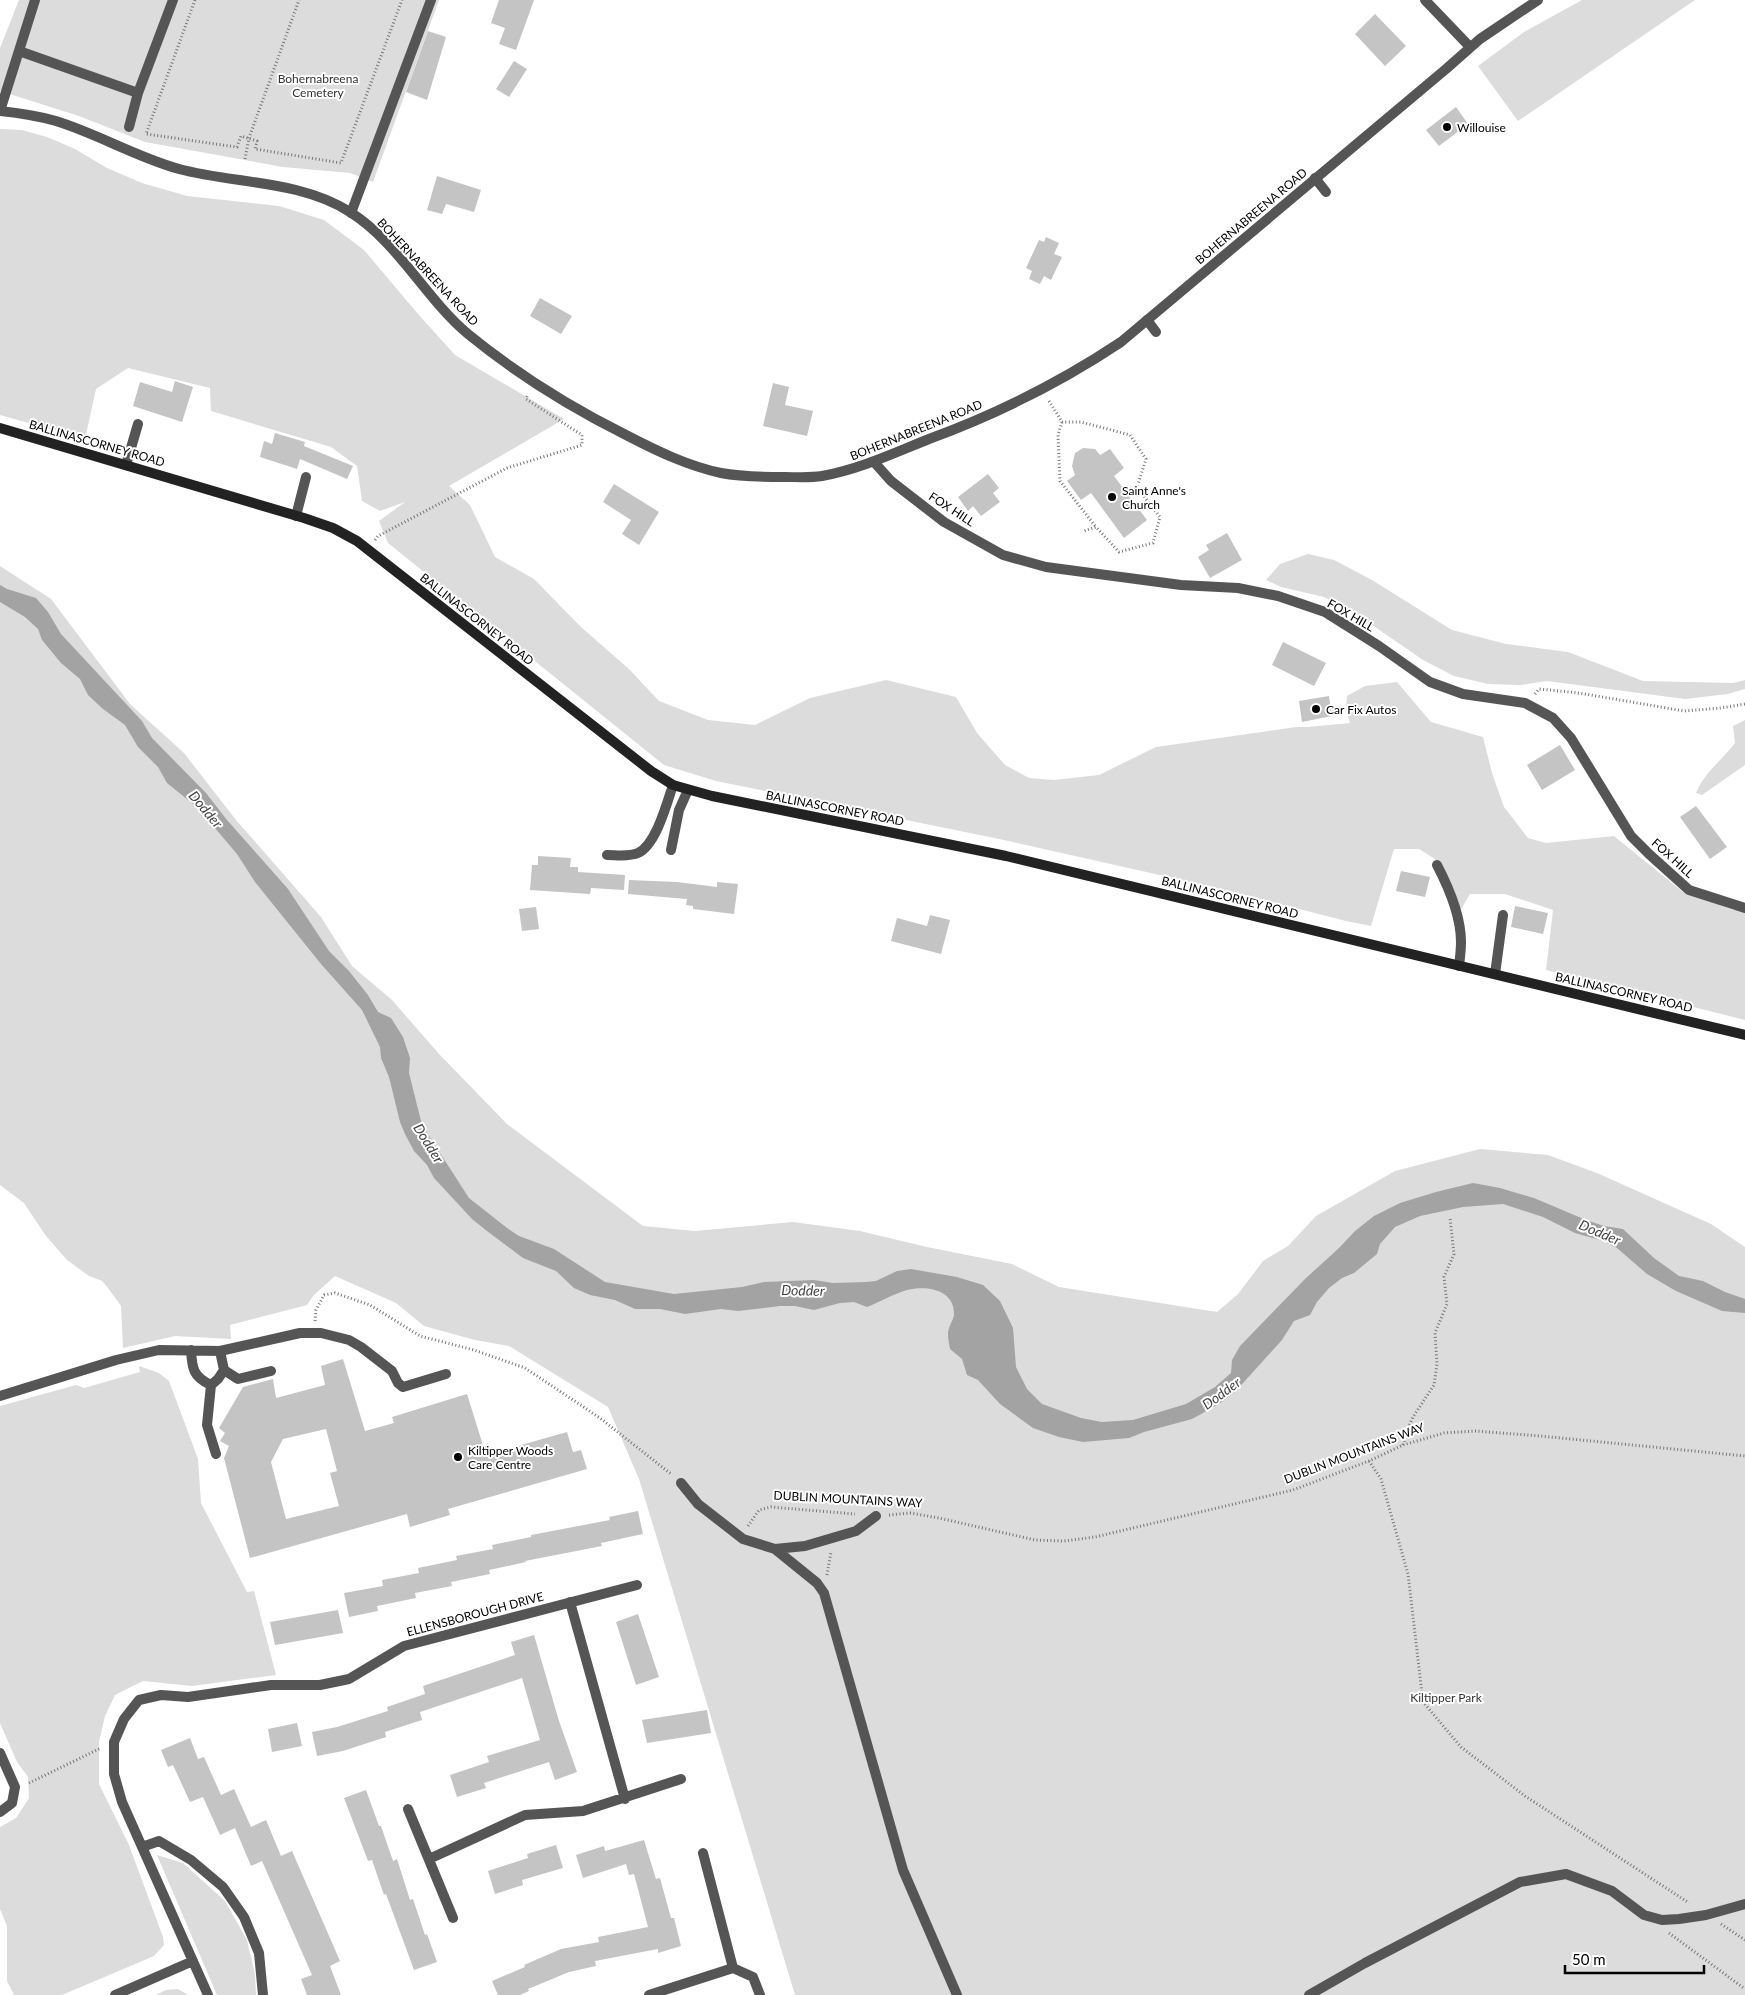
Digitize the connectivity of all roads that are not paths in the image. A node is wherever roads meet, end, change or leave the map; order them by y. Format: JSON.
{"nodes":[{"id":1,"x":35,"y":0,"type":"edge"},
{"id":2,"x":173,"y":0,"type":"edge"},
{"id":3,"x":431,"y":0,"type":"edge"},
{"id":4,"x":1425,"y":0,"type":"edge"},
{"id":5,"x":1538,"y":0,"type":"edge"},
{"id":6,"x":1470,"y":47,"type":"junction"},
{"id":7,"x":19,"y":51,"type":"junction"},
{"id":8,"x":138,"y":93,"type":"junction"},
{"id":9,"x":0,"y":111,"type":"edge"},
{"id":10,"x":129,"y":127,"type":"dead end"},
{"id":11,"x":1315,"y":178,"type":"junction"},
{"id":12,"x":1326,"y":192,"type":"dead end"},
{"id":13,"x":351,"y":213,"type":"junction"},
{"id":14,"x":1147,"y":320,"type":"junction"},
{"id":15,"x":1156,"y":332,"type":"dead end"},
{"id":16,"x":138,"y":424,"type":"dead end"},
{"id":17,"x":0,"y":428,"type":"edge"},
{"id":18,"x":874,"y":462,"type":"junction"},
{"id":19,"x":126,"y":465,"type":"junction"},
{"id":20,"x":306,"y":477,"type":"dead end"},
{"id":21,"x":296,"y":516,"type":"junction"},
{"id":22,"x":672,"y":785,"type":"junction"},
{"id":23,"x":688,"y":790,"type":"junction"},
{"id":24,"x":671,"y":850,"type":"dead end"},
{"id":25,"x":607,"y":855,"type":"dead end"},
{"id":26,"x":1437,"y":865,"type":"dead end"},
{"id":27,"x":1745,"y":908,"type":"edge"},
{"id":28,"x":1504,"y":915,"type":"dead end"},
{"id":29,"x":1459,"y":966,"type":"junction"},
{"id":30,"x":1495,"y":974,"type":"junction"},
{"id":31,"x":1745,"y":1035,"type":"edge"},
{"id":32,"x":191,"y":1350,"type":"junction"},
{"id":33,"x":220,"y":1351,"type":"junction"},
{"id":34,"x":224,"y":1370,"type":"junction"},
{"id":35,"x":271,"y":1371,"type":"dead end"},
{"id":36,"x":446,"y":1374,"type":"dead end"},
{"id":37,"x":211,"y":1385,"type":"junction"},
{"id":38,"x":0,"y":1396,"type":"edge"},
{"id":39,"x":216,"y":1454,"type":"dead end"},
{"id":40,"x":681,"y":1483,"type":"road end"},
{"id":41,"x":876,"y":1516,"type":"road end"},
{"id":42,"x":775,"y":1548,"type":"junction"},
{"id":43,"x":637,"y":1585,"type":"dead end"},
{"id":44,"x":570,"y":1602,"type":"junction"},
{"id":45,"x":0,"y":1752,"type":"edge"},
{"id":46,"x":681,"y":1779,"type":"dead end"},
{"id":47,"x":625,"y":1799,"type":"junction"},
{"id":48,"x":408,"y":1809,"type":"dead end"},
{"id":49,"x":0,"y":1812,"type":"edge"},
{"id":50,"x":142,"y":1846,"type":"junction"},
{"id":51,"x":703,"y":1853,"type":"dead end"},
{"id":52,"x":429,"y":1859,"type":"junction"},
{"id":53,"x":1745,"y":1904,"type":"edge"},
{"id":54,"x":453,"y":1918,"type":"dead end"},
{"id":55,"x":193,"y":1962,"type":"junction"},
{"id":56,"x":733,"y":1968,"type":"junction"},
{"id":57,"x":115,"y":1995,"type":"edge"},
{"id":58,"x":208,"y":1995,"type":"edge"},
{"id":59,"x":263,"y":1995,"type":"edge"},
{"id":60,"x":649,"y":1995,"type":"edge"},
{"id":61,"x":760,"y":1995,"type":"edge"},
{"id":62,"x":957,"y":1995,"type":"edge"},
{"id":63,"x":1309,"y":1995,"type":"edge"}],
"edges":[{"from":1,"to":7,"type":"street"},
{"from":2,"to":8,"type":"street"},
{"from":3,"to":13,"type":"street"},
{"from":4,"to":6,"type":"street"},
{"from":5,"to":6,"type":"street","name":"BOHERNABREENA ROAD"},
{"from":6,"to":11,"type":"street","name":"BOHERNABREENA ROAD"},
{"from":7,"to":8,"type":"street"},
{"from":7,"to":9,"type":"street"},
{"from":8,"to":10,"type":"street"},
{"from":9,"to":13,"type":"street","name":"BOHERNABREENA ROAD"},
{"from":11,"to":12,"type":"street"},
{"from":11,"to":14,"type":"street","name":"BOHERNABREENA ROAD"},
{"from":13,"to":18,"type":"street","name":"BOHERNABREENA ROAD"},
{"from":14,"to":15,"type":"street"},
{"from":14,"to":18,"type":"street","name":"BOHERNABREENA ROAD"},
{"from":16,"to":19,"type":"street"},
{"from":17,"to":19,"type":"main road","name":"BALLINASCORNEY ROAD"},
{"from":18,"to":27,"type":"street","name":"FOX HILL"},
{"from":19,"to":21,"type":"main road","name":"BALLINASCORNEY ROAD"},
{"from":20,"to":21,"type":"street"},
{"from":21,"to":22,"type":"main road","name":"BALLINASCORNEY ROAD"},
{"from":22,"to":23,"type":"main road","name":"BALLINASCORNEY ROAD"},
{"from":22,"to":25,"type":"street"},
{"from":23,"to":24,"type":"street"},
{"from":23,"to":29,"type":"main road","name":"BALLINASCORNEY ROAD"},
{"from":26,"to":29,"type":"street"},
{"from":28,"to":30,"type":"street"},
{"from":29,"to":30,"type":"main road","name":"BALLINASCORNEY ROAD"},
{"from":30,"to":31,"type":"main road","name":"BALLINASCORNEY ROAD"},
{"from":32,"to":33,"type":"street"},
{"from":32,"to":37,"type":"street"},
{"from":32,"to":38,"type":"street"},
{"from":33,"to":34,"type":"street"},
{"from":33,"to":36,"type":"street"},
{"from":34,"to":35,"type":"street"},
{"from":34,"to":37,"type":"street"},
{"from":37,"to":39,"type":"street"},
{"from":40,"to":42,"type":"street"},
{"from":41,"to":42,"type":"street"},
{"from":42,"to":62,"type":"street"},
{"from":43,"to":44,"type":"street","name":"ELLENSBOROUGH DRIVE"},
{"from":44,"to":47,"type":"street"},
{"from":44,"to":50,"type":"street","name":"ELLENSBOROUGH DRIVE"},
{"from":45,"to":49,"type":"street"},
{"from":46,"to":47,"type":"street"},
{"from":47,"to":52,"type":"street"},
{"from":48,"to":52,"type":"street"},
{"from":50,"to":55,"type":"street"},
{"from":50,"to":59,"type":"street"},
{"from":51,"to":56,"type":"street"},
{"from":52,"to":54,"type":"street"},
{"from":53,"to":63,"type":"street"},
{"from":55,"to":57,"type":"street"},
{"from":55,"to":58,"type":"street"},
{"from":56,"to":60,"type":"street"},
{"from":56,"to":61,"type":"street"}]}
